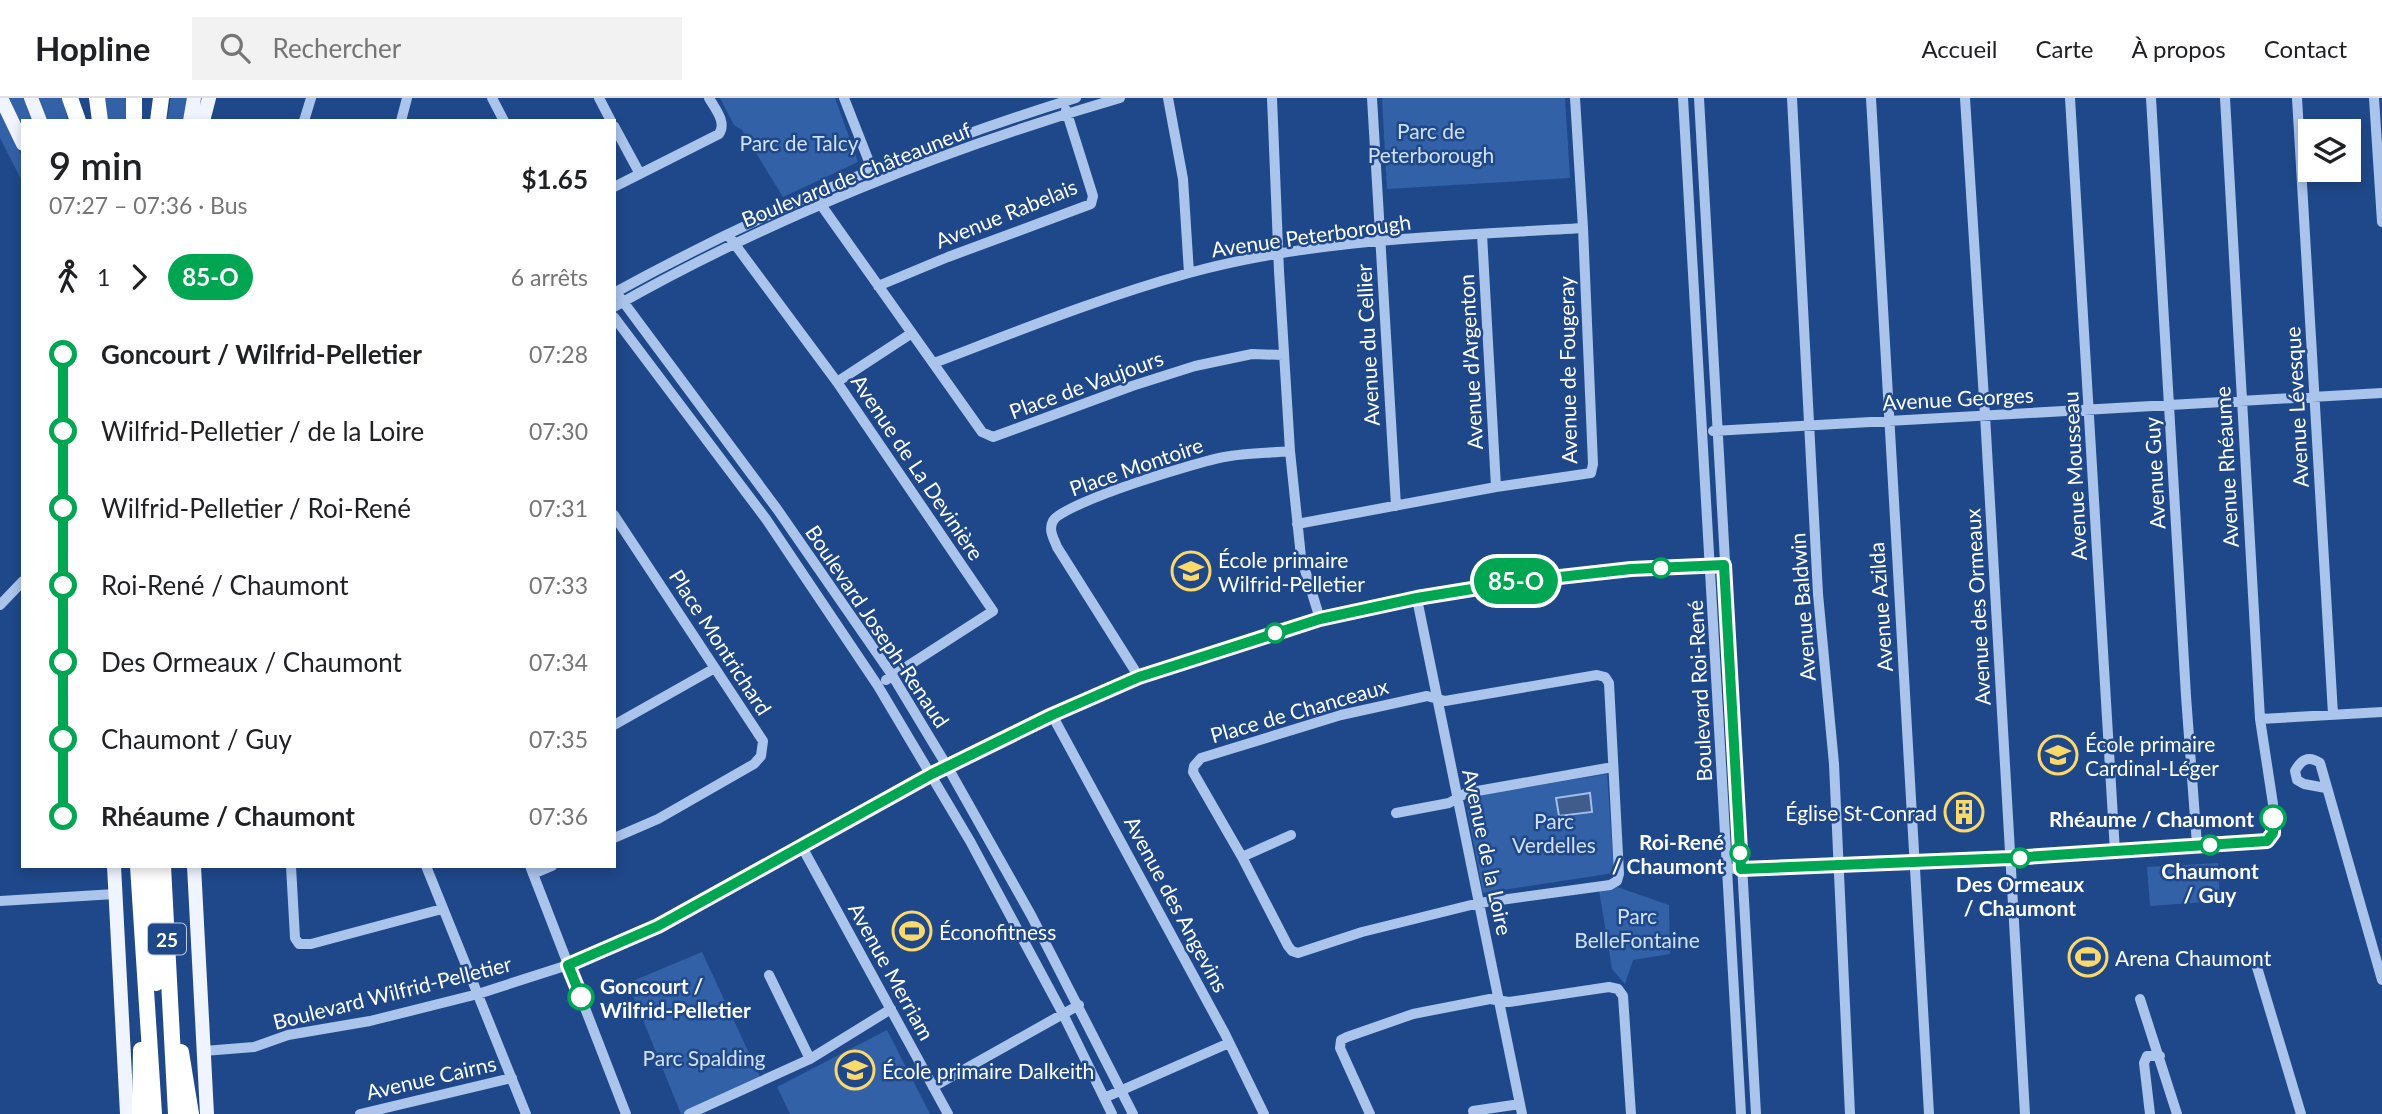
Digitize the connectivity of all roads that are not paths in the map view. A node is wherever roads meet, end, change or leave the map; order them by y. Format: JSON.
{"nodes":[{"id":1,"x":1,"y":98,"type":"edge"},
{"id":2,"x":30,"y":98,"type":"edge"},
{"id":3,"x":72,"y":98,"type":"edge"},
{"id":4,"x":97,"y":98,"type":"edge"},
{"id":5,"x":134,"y":98,"type":"edge"},
{"id":6,"x":161,"y":98,"type":"edge"},
{"id":7,"x":194,"y":98,"type":"edge"},
{"id":8,"x":209,"y":98,"type":"edge"},
{"id":9,"x":311,"y":98,"type":"edge"},
{"id":10,"x":407,"y":98,"type":"edge"},
{"id":11,"x":492,"y":98,"type":"edge"},
{"id":12,"x":599,"y":98,"type":"edge"},
{"id":13,"x":709,"y":98,"type":"edge"},
{"id":14,"x":844,"y":98,"type":"edge"},
{"id":15,"x":1076,"y":98,"type":"edge"},
{"id":16,"x":1120,"y":98,"type":"edge"},
{"id":17,"x":1168,"y":98,"type":"edge"},
{"id":18,"x":1272,"y":98,"type":"edge"},
{"id":19,"x":1373,"y":98,"type":"edge"},
{"id":20,"x":1575,"y":98,"type":"edge"},
{"id":21,"x":1684,"y":98,"type":"edge"},
{"id":22,"x":1699,"y":98,"type":"edge"},
{"id":23,"x":1792,"y":98,"type":"edge"},
{"id":24,"x":1871,"y":98,"type":"edge"},
{"id":25,"x":1965,"y":98,"type":"edge"},
{"id":26,"x":2070,"y":98,"type":"edge"},
{"id":27,"x":2151,"y":98,"type":"edge"},
{"id":28,"x":2225,"y":98,"type":"edge"},
{"id":29,"x":2297,"y":98,"type":"edge"},
{"id":30,"x":2374,"y":98,"type":"edge"},
{"id":31,"x":1063,"y":102,"type":"junction"},
{"id":32,"x":1067,"y":114,"type":"junction"},
{"id":33,"x":39,"y":119,"type":"edge"},
{"id":34,"x":77,"y":119,"type":"edge"},
{"id":35,"x":100,"y":119,"type":"edge"},
{"id":36,"x":134,"y":119,"type":"edge"},
{"id":37,"x":158,"y":119,"type":"edge"},
{"id":38,"x":190,"y":119,"type":"edge"},
{"id":39,"x":204,"y":119,"type":"edge"},
{"id":40,"x":305,"y":119,"type":"edge"},
{"id":41,"x":402,"y":119,"type":"edge"},
{"id":42,"x":503,"y":119,"type":"edge"},
{"id":43,"x":610,"y":119,"type":"edge"},
{"id":44,"x":616,"y":130,"type":"edge"},
{"id":45,"x":21,"y":140,"type":"edge"},
{"id":46,"x":873,"y":170,"type":"junction"},
{"id":47,"x":640,"y":174,"type":"junction"},
{"id":48,"x":878,"y":182,"type":"junction"},
{"id":49,"x":616,"y":186,"type":"edge"},
{"id":50,"x":814,"y":195,"type":"junction"},
{"id":51,"x":822,"y":206,"type":"junction"},
{"id":52,"x":2382,"y":222,"type":"edge"},
{"id":53,"x":1583,"y":228,"type":"junction"},
{"id":54,"x":1482,"y":234,"type":"junction"},
{"id":55,"x":728,"y":235,"type":"junction"},
{"id":56,"x":1381,"y":241,"type":"junction"},
{"id":57,"x":735,"y":245,"type":"junction"},
{"id":58,"x":1279,"y":254,"type":"junction"},
{"id":59,"x":1189,"y":272,"type":"junction"},
{"id":60,"x":878,"y":286,"type":"junction"},
{"id":61,"x":616,"y":291,"type":"edge"},
{"id":62,"x":619,"y":304,"type":"edge"},
{"id":63,"x":616,"y":320,"type":"edge"},
{"id":64,"x":912,"y":333,"type":"junction"},
{"id":65,"x":1283,"y":355,"type":"junction"},
{"id":66,"x":934,"y":363,"type":"junction"},
{"id":67,"x":837,"y":382,"type":"junction"},
{"id":68,"x":2382,"y":393,"type":"edge"},
{"id":69,"x":2314,"y":396,"type":"junction"},
{"id":70,"x":2241,"y":400,"type":"junction"},
{"id":71,"x":2169,"y":404,"type":"junction"},
{"id":72,"x":2089,"y":409,"type":"junction"},
{"id":73,"x":1985,"y":415,"type":"junction"},
{"id":74,"x":1888,"y":421,"type":"junction"},
{"id":75,"x":1810,"y":426,"type":"junction"},
{"id":76,"x":1718,"y":431,"type":"junction"},
{"id":77,"x":1703,"y":432,"type":"junction"},
{"id":78,"x":1290,"y":452,"type":"junction"},
{"id":79,"x":1496,"y":486,"type":"junction"},
{"id":80,"x":1396,"y":506,"type":"junction"},
{"id":81,"x":616,"y":518,"type":"edge"},
{"id":82,"x":1297,"y":524,"type":"junction"},
{"id":83,"x":1724,"y":565,"type":"junction"},
{"id":84,"x":1711,"y":566,"type":"junction"},
{"id":85,"x":21,"y":583,"type":"edge"},
{"id":86,"x":1417,"y":598,"type":"junction"},
{"id":87,"x":0,"y":605,"type":"edge"},
{"id":88,"x":1320,"y":619,"type":"junction"},
{"id":89,"x":716,"y":668,"type":"junction"},
{"id":90,"x":891,"y":675,"type":"junction"},
{"id":91,"x":1139,"y":677,"type":"junction"},
{"id":92,"x":878,"y":686,"type":"junction"},
{"id":93,"x":1437,"y":699,"type":"junction"},
{"id":94,"x":2382,"y":712,"type":"edge"},
{"id":95,"x":2333,"y":714,"type":"junction"},
{"id":96,"x":1052,"y":715,"type":"junction"},
{"id":97,"x":2260,"y":719,"type":"junction"},
{"id":98,"x":616,"y":724,"type":"edge"},
{"id":99,"x":947,"y":766,"type":"junction"},
{"id":100,"x":1613,"y":767,"type":"junction"},
{"id":101,"x":932,"y":774,"type":"junction"},
{"id":102,"x":2326,"y":788,"type":"dead end"},
{"id":103,"x":1458,"y":798,"type":"junction"},
{"id":104,"x":1396,"y":813,"type":"dead end"},
{"id":105,"x":984,"y":834,"type":"junction"},
{"id":106,"x":1291,"y":835,"type":"dead end"},
{"id":107,"x":616,"y":837,"type":"edge"},
{"id":108,"x":970,"y":841,"type":"junction"},
{"id":109,"x":2197,"y":845,"type":"junction"},
{"id":110,"x":802,"y":847,"type":"junction"},
{"id":111,"x":2115,"y":852,"type":"junction"},
{"id":112,"x":1242,"y":857,"type":"junction"},
{"id":113,"x":2011,"y":858,"type":"junction"},
{"id":114,"x":1915,"y":862,"type":"junction"},
{"id":115,"x":1839,"y":865,"type":"junction"},
{"id":116,"x":114,"y":868,"type":"edge"},
{"id":117,"x":138,"y":868,"type":"edge"},
{"id":118,"x":149,"y":868,"type":"edge"},
{"id":119,"x":163,"y":868,"type":"edge"},
{"id":120,"x":194,"y":868,"type":"edge"},
{"id":121,"x":291,"y":868,"type":"edge"},
{"id":122,"x":427,"y":868,"type":"edge"},
{"id":123,"x":1728,"y":869,"type":"junction"},
{"id":124,"x":1741,"y":869,"type":"junction"},
{"id":125,"x":532,"y":870,"type":"edge"},
{"id":126,"x":115,"y":894,"type":"junction"},
{"id":127,"x":0,"y":901,"type":"edge"},
{"id":128,"x":1479,"y":903,"type":"junction"},
{"id":129,"x":442,"y":909,"type":"junction"},
{"id":130,"x":1031,"y":915,"type":"junction"},
{"id":131,"x":1015,"y":924,"type":"junction"},
{"id":132,"x":143,"y":960,"type":"junction"},
{"id":133,"x":2256,"y":964,"type":"dead end"},
{"id":134,"x":568,"y":965,"type":"junction"},
{"id":135,"x":768,"y":975,"type":"dead end"},
{"id":136,"x":2382,"y":980,"type":"edge"},
{"id":137,"x":478,"y":994,"type":"junction"},
{"id":138,"x":2140,"y":999,"type":"dead end"},
{"id":139,"x":1499,"y":1000,"type":"junction"},
{"id":140,"x":1079,"y":1005,"type":"junction"},
{"id":141,"x":891,"y":1009,"type":"junction"},
{"id":142,"x":172,"y":1012,"type":"junction"},
{"id":143,"x":1063,"y":1014,"type":"junction"},
{"id":144,"x":1229,"y":1043,"type":"junction"},
{"id":145,"x":204,"y":1051,"type":"junction"},
{"id":146,"x":2160,"y":1056,"type":"junction"},
{"id":147,"x":810,"y":1059,"type":"junction"},
{"id":148,"x":512,"y":1078,"type":"junction"},
{"id":149,"x":933,"y":1087,"type":"junction"},
{"id":150,"x":1121,"y":1090,"type":"junction"},
{"id":151,"x":1104,"y":1098,"type":"junction"},
{"id":152,"x":1521,"y":1109,"type":"edge"},
{"id":153,"x":1474,"y":1111,"type":"dead end"},
{"id":154,"x":127,"y":1114,"type":"edge"},
{"id":155,"x":140,"y":1114,"type":"edge"},
{"id":156,"x":154,"y":1114,"type":"edge"},
{"id":157,"x":162,"y":1114,"type":"edge"},
{"id":158,"x":176,"y":1114,"type":"edge"},
{"id":159,"x":191,"y":1114,"type":"edge"},
{"id":160,"x":207,"y":1114,"type":"edge"},
{"id":161,"x":359,"y":1114,"type":"edge"},
{"id":162,"x":526,"y":1114,"type":"edge"},
{"id":163,"x":626,"y":1114,"type":"edge"},
{"id":164,"x":689,"y":1114,"type":"edge"},
{"id":165,"x":948,"y":1114,"type":"edge"},
{"id":166,"x":1112,"y":1114,"type":"edge"},
{"id":167,"x":1133,"y":1114,"type":"edge"},
{"id":168,"x":1264,"y":1114,"type":"edge"},
{"id":169,"x":1370,"y":1114,"type":"edge"},
{"id":170,"x":1631,"y":1114,"type":"edge"},
{"id":171,"x":1741,"y":1114,"type":"edge"},
{"id":172,"x":1756,"y":1114,"type":"edge"},
{"id":173,"x":1850,"y":1114,"type":"edge"},
{"id":174,"x":1929,"y":1114,"type":"edge"},
{"id":175,"x":2025,"y":1114,"type":"edge"},
{"id":176,"x":2150,"y":1114,"type":"edge"},
{"id":177,"x":2177,"y":1114,"type":"edge"},
{"id":178,"x":2301,"y":1114,"type":"edge"}],
"edges":[{"from":1,"to":45,"type":"main road"},
{"from":2,"to":33,"type":"main road"},
{"from":3,"to":34,"type":"highway"},
{"from":4,"to":35,"type":"highway"},
{"from":5,"to":36,"type":"highway"},
{"from":6,"to":37,"type":"highway"},
{"from":7,"to":38,"type":"main road"},
{"from":8,"to":39,"type":"main road"},
{"from":9,"to":40,"type":"street"},
{"from":10,"to":41,"type":"street"},
{"from":11,"to":42,"type":"street"},
{"from":12,"to":43,"type":"street"},
{"from":13,"to":47,"type":"street"},
{"from":14,"to":46,"type":"street"},
{"from":15,"to":31,"type":"street","name":"Boulevard de Châteauneuf"},
{"from":16,"to":32,"type":"street","name":"Boulevard de Châteauneuf"},
{"from":17,"to":59,"type":"street"},
{"from":18,"to":58,"type":"street"},
{"from":19,"to":56,"type":"street","name":"Avenue du Cellier"},
{"from":20,"to":53,"type":"street","name":"Avenue de Fougeray"},
{"from":21,"to":77,"type":"street","name":"Boulevard Roi-René"},
{"from":22,"to":76,"type":"street","name":"Boulevard Roi-René"},
{"from":23,"to":75,"type":"street","name":"Avenue Baldwin"},
{"from":24,"to":74,"type":"street","name":"Avenue Azilda"},
{"from":25,"to":73,"type":"street","name":"Avenue des Ormeaux"},
{"from":26,"to":72,"type":"street","name":"Avenue Mousseau"},
{"from":27,"to":71,"type":"street","name":"Avenue Guy"},
{"from":28,"to":70,"type":"street","name":"Avenue Rhéaume"},
{"from":29,"to":69,"type":"street","name":"Avenue Lévesque"},
{"from":30,"to":52,"type":"street"},
{"from":31,"to":32,"type":"street","name":"Avenue Rabelais"},
{"from":31,"to":46,"type":"street","name":"Boulevard de Châteauneuf"},
{"from":32,"to":48,"type":"street","name":"Boulevard de Châteauneuf"},
{"from":32,"to":60,"type":"street","name":"Avenue Rabelais"},
{"from":44,"to":47,"type":"street"},
{"from":46,"to":48,"type":"street"},
{"from":46,"to":50,"type":"street","name":"Boulevard de Châteauneuf"},
{"from":47,"to":49,"type":"street"},
{"from":48,"to":51,"type":"street","name":"Boulevard de Châteauneuf"},
{"from":50,"to":51,"type":"street","name":"Place de Vaujours"},
{"from":50,"to":55,"type":"street","name":"Boulevard de Châteauneuf"},
{"from":51,"to":57,"type":"street","name":"Boulevard de Châteauneuf"},
{"from":51,"to":60,"type":"street","name":"Place de Vaujours"},
{"from":53,"to":54,"type":"street","name":"Avenue Peterborough"},
{"from":53,"to":79,"type":"street","name":"Avenue de Fougeray"},
{"from":54,"to":56,"type":"street","name":"Avenue Peterborough"},
{"from":54,"to":79,"type":"street","name":"Avenue d'Argenton"},
{"from":55,"to":57,"type":"street","name":"Avenue de La Devinière"},
{"from":55,"to":61,"type":"street","name":"Boulevard de Châteauneuf"},
{"from":56,"to":58,"type":"street","name":"Avenue Peterborough"},
{"from":56,"to":80,"type":"street","name":"Avenue du Cellier"},
{"from":57,"to":62,"type":"street","name":"Boulevard de Châteauneuf"},
{"from":57,"to":67,"type":"street","name":"Avenue de La Devinière"},
{"from":58,"to":59,"type":"street","name":"Avenue Peterborough"},
{"from":58,"to":65,"type":"street"},
{"from":59,"to":66,"type":"street","name":"Avenue Peterborough"},
{"from":60,"to":64,"type":"street","name":"Place de Vaujours"},
{"from":62,"to":90,"type":"street","name":"Boulevard Joseph-Renaud"},
{"from":63,"to":92,"type":"street","name":"Boulevard Joseph-Renaud"},
{"from":64,"to":66,"type":"street","name":"Place de Vaujours"},
{"from":64,"to":67,"type":"street"},
{"from":65,"to":66,"type":"street","name":"Place de Vaujours"},
{"from":65,"to":78,"type":"street"},
{"from":67,"to":90,"type":"street","name":"Avenue de La Devinière"},
{"from":68,"to":69,"type":"street","name":"Avenue Georges"},
{"from":69,"to":70,"type":"street","name":"Avenue Georges"},
{"from":69,"to":95,"type":"street","name":"Avenue Lévesque"},
{"from":70,"to":71,"type":"street","name":"Avenue Georges"},
{"from":70,"to":97,"type":"street","name":"Avenue Rhéaume"},
{"from":71,"to":72,"type":"street","name":"Avenue Georges"},
{"from":71,"to":109,"type":"street","name":"Avenue Guy"},
{"from":72,"to":73,"type":"street","name":"Avenue Georges"},
{"from":72,"to":111,"type":"street","name":"Avenue Mousseau"},
{"from":73,"to":74,"type":"street","name":"Avenue Georges"},
{"from":73,"to":113,"type":"street","name":"Avenue des Ormeaux"},
{"from":74,"to":75,"type":"street","name":"Avenue Georges"},
{"from":74,"to":114,"type":"street","name":"Avenue Azilda"},
{"from":75,"to":76,"type":"street","name":"Avenue Georges"},
{"from":75,"to":115,"type":"street","name":"Avenue Baldwin"},
{"from":76,"to":77,"type":"street","name":"Avenue Georges"},
{"from":76,"to":83,"type":"street","name":"Boulevard Roi-René"},
{"from":77,"to":84,"type":"street","name":"Boulevard Roi-René"},
{"from":78,"to":82,"type":"street"},
{"from":78,"to":91,"type":"street","name":"Place Montoire"},
{"from":79,"to":80,"type":"street","name":"Avenue de Fougeray"},
{"from":80,"to":82,"type":"street","name":"Avenue de Fougeray"},
{"from":81,"to":89,"type":"street","name":"Place Montrichard"},
{"from":82,"to":88,"type":"street"},
{"from":83,"to":84,"type":"street","name":"Boulevard Wilfrid-Pelletier"},
{"from":83,"to":124,"type":"street","name":"Boulevard Roi-René"},
{"from":84,"to":86,"type":"street","name":"Boulevard Wilfrid-Pelletier"},
{"from":84,"to":123,"type":"street","name":"Boulevard Roi-René"},
{"from":85,"to":87,"type":"street"},
{"from":86,"to":88,"type":"street","name":"Boulevard Wilfrid-Pelletier"},
{"from":86,"to":93,"type":"street","name":"Avenue de la Loire"},
{"from":88,"to":91,"type":"street","name":"Boulevard Wilfrid-Pelletier"},
{"from":89,"to":98,"type":"street"},
{"from":89,"to":107,"type":"street","name":"Place Montrichard"},
{"from":90,"to":92,"type":"street","name":"Avenue de La Devinière"},
{"from":90,"to":99,"type":"street","name":"Boulevard Joseph-Renaud"},
{"from":91,"to":96,"type":"street","name":"Boulevard Wilfrid-Pelletier"},
{"from":92,"to":101,"type":"street","name":"Boulevard Joseph-Renaud"},
{"from":93,"to":100,"type":"street"},
{"from":93,"to":103,"type":"street","name":"Avenue de la Loire"},
{"from":93,"to":112,"type":"street","name":"Place de Chanceaux"},
{"from":94,"to":95,"type":"street"},
{"from":95,"to":97,"type":"street"},
{"from":96,"to":99,"type":"street","name":"Boulevard Wilfrid-Pelletier"},
{"from":96,"to":144,"type":"street","name":"Avenue des Angevins"},
{"from":97,"to":109,"type":"street","name":"Avenue Rhéaume"},
{"from":99,"to":101,"type":"street","name":"Boulevard Wilfrid-Pelletier"},
{"from":99,"to":105,"type":"street","name":"Boulevard Joseph-Renaud"},
{"from":100,"to":103,"type":"street"},
{"from":100,"to":128,"type":"street","name":"Place de Chanceaux"},
{"from":101,"to":108,"type":"street","name":"Boulevard Joseph-Renaud"},
{"from":101,"to":110,"type":"street","name":"Boulevard Wilfrid-Pelletier"},
{"from":102,"to":136,"type":"street"},
{"from":103,"to":104,"type":"street"},
{"from":103,"to":128,"type":"street","name":"Avenue de la Loire"},
{"from":105,"to":108,"type":"street"},
{"from":105,"to":130,"type":"street","name":"Boulevard Joseph-Renaud"},
{"from":106,"to":112,"type":"street"},
{"from":108,"to":131,"type":"street","name":"Boulevard Joseph-Renaud"},
{"from":109,"to":111,"type":"street"},
{"from":110,"to":134,"type":"street","name":"Boulevard Wilfrid-Pelletier"},
{"from":110,"to":141,"type":"street","name":"Avenue Merriam"},
{"from":111,"to":113,"type":"street"},
{"from":112,"to":128,"type":"street","name":"Place de Chanceaux"},
{"from":113,"to":114,"type":"street"},
{"from":113,"to":175,"type":"street","name":"Avenue des Ormeaux"},
{"from":114,"to":115,"type":"street"},
{"from":114,"to":174,"type":"street","name":"Avenue Azilda"},
{"from":115,"to":124,"type":"street"},
{"from":115,"to":173,"type":"street","name":"Avenue Baldwin"},
{"from":116,"to":126,"type":"main road"},
{"from":117,"to":132,"type":"highway","number":"25"},
{"from":118,"to":157,"type":"highway"},
{"from":119,"to":142,"type":"highway","number":"25"},
{"from":120,"to":145,"type":"main road"},
{"from":121,"to":129,"type":"street"},
{"from":122,"to":129,"type":"street"},
{"from":123,"to":124,"type":"street"},
{"from":123,"to":171,"type":"street","name":"Boulevard Roi-René"},
{"from":124,"to":172,"type":"street","name":"Boulevard Roi-René"},
{"from":125,"to":134,"type":"street"},
{"from":126,"to":127,"type":"street"},
{"from":126,"to":154,"type":"main road"},
{"from":128,"to":139,"type":"street","name":"Avenue de la Loire"},
{"from":129,"to":137,"type":"street"},
{"from":130,"to":131,"type":"street"},
{"from":130,"to":140,"type":"street","name":"Boulevard Joseph-Renaud"},
{"from":131,"to":143,"type":"street","name":"Boulevard Joseph-Renaud"},
{"from":132,"to":155,"type":"highway"},
{"from":132,"to":156,"type":"highway","number":"25"},
{"from":133,"to":178,"type":"street"},
{"from":134,"to":137,"type":"street","name":"Boulevard Wilfrid-Pelletier"},
{"from":134,"to":163,"type":"street"},
{"from":135,"to":147,"type":"street"},
{"from":137,"to":145,"type":"street","name":"Boulevard Wilfrid-Pelletier"},
{"from":137,"to":148,"type":"street"},
{"from":138,"to":146,"type":"street"},
{"from":139,"to":152,"type":"street","name":"Avenue de la Loire"},
{"from":139,"to":169,"type":"street"},
{"from":139,"to":170,"type":"street"},
{"from":140,"to":143,"type":"street"},
{"from":140,"to":150,"type":"street","name":"Boulevard Joseph-Renaud"},
{"from":141,"to":147,"type":"street"},
{"from":141,"to":149,"type":"street","name":"Avenue Merriam"},
{"from":142,"to":158,"type":"highway","number":"25"},
{"from":142,"to":159,"type":"highway"},
{"from":143,"to":149,"type":"street"},
{"from":143,"to":151,"type":"street","name":"Boulevard Joseph-Renaud"},
{"from":144,"to":150,"type":"street"},
{"from":144,"to":168,"type":"street","name":"Avenue des Angevins"},
{"from":145,"to":160,"type":"main road"},
{"from":146,"to":176,"type":"street"},
{"from":146,"to":177,"type":"street"},
{"from":147,"to":164,"type":"street"},
{"from":148,"to":161,"type":"street","name":"Avenue Cairns"},
{"from":148,"to":162,"type":"street"},
{"from":149,"to":165,"type":"street","name":"Avenue Merriam"},
{"from":150,"to":151,"type":"street"},
{"from":150,"to":167,"type":"street","name":"Boulevard Joseph-Renaud"},
{"from":151,"to":166,"type":"street","name":"Boulevard Joseph-Renaud"},
{"from":152,"to":153,"type":"street"}]}
